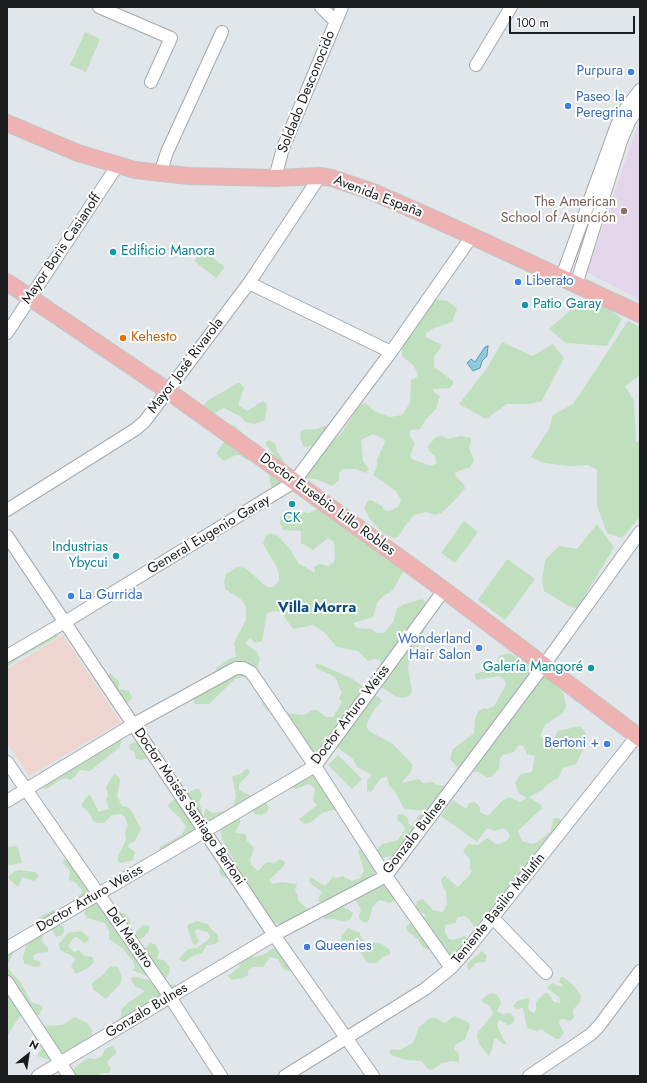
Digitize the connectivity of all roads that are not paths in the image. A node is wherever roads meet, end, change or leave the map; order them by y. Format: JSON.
{"nodes":[{"id":1,"x":99,"y":7,"type":"edge"},
{"id":2,"x":321,"y":7,"type":"edge"},
{"id":3,"x":342,"y":7,"type":"edge"},
{"id":4,"x":511,"y":7,"type":"edge"},
{"id":5,"x":335,"y":22,"type":"junction"},
{"id":6,"x":222,"y":32,"type":"dead end"},
{"id":7,"x":476,"y":65,"type":"dead end"},
{"id":8,"x":151,"y":82,"type":"dead end"},
{"id":9,"x":640,"y":90,"type":"edge"},
{"id":10,"x":640,"y":106,"type":"edge"},
{"id":11,"x":7,"y":123,"type":"edge"},
{"id":12,"x":117,"y":166,"type":"junction"},
{"id":13,"x":160,"y":174,"type":"junction"},
{"id":14,"x":320,"y":176,"type":"junction"},
{"id":15,"x":275,"y":178,"type":"junction"},
{"id":16,"x":472,"y":236,"type":"junction"},
{"id":17,"x":561,"y":279,"type":"junction"},
{"id":18,"x":7,"y":282,"type":"edge"},
{"id":19,"x":249,"y":283,"type":"junction"},
{"id":20,"x":576,"y":285,"type":"junction"},
{"id":21,"x":29,"y":297,"type":"junction"},
{"id":22,"x":640,"y":314,"type":"edge"},
{"id":23,"x":7,"y":333,"type":"edge"},
{"id":24,"x":391,"y":352,"type":"junction"},
{"id":25,"x":168,"y":391,"type":"junction"},
{"id":26,"x":294,"y":482,"type":"junction"},
{"id":27,"x":7,"y":510,"type":"edge"},
{"id":28,"x":640,"y":532,"type":"edge"},
{"id":29,"x":7,"y":536,"type":"edge"},
{"id":30,"x":444,"y":590,"type":"junction"},
{"id":31,"x":66,"y":622,"type":"junction"},
{"id":32,"x":7,"y":656,"type":"edge"},
{"id":33,"x":544,"y":665,"type":"junction"},
{"id":34,"x":134,"y":724,"type":"junction"},
{"id":35,"x":639,"y":735,"type":"edge"},
{"id":36,"x":7,"y":762,"type":"edge"},
{"id":37,"x":315,"y":766,"type":"junction"},
{"id":38,"x":25,"y":789,"type":"junction"},
{"id":39,"x":7,"y":801,"type":"edge"},
{"id":40,"x":205,"y":831,"type":"junction"},
{"id":41,"x":386,"y":876,"type":"junction"},
{"id":42,"x":99,"y":895,"type":"junction"},
{"id":43,"x":493,"y":918,"type":"junction"},
{"id":44,"x":274,"y":935,"type":"junction"},
{"id":45,"x":7,"y":948,"type":"edge"},
{"id":46,"x":450,"y":968,"type":"junction"},
{"id":47,"x":640,"y":971,"type":"edge"},
{"id":48,"x":546,"y":973,"type":"dead end"},
{"id":49,"x":7,"y":982,"type":"edge"},
{"id":50,"x":170,"y":997,"type":"junction"},
{"id":51,"x":347,"y":1039,"type":"junction"},
{"id":52,"x":61,"y":1063,"type":"junction"},
{"id":53,"x":38,"y":1076,"type":"edge"},
{"id":54,"x":69,"y":1076,"type":"edge"},
{"id":55,"x":221,"y":1076,"type":"edge"},
{"id":56,"x":285,"y":1076,"type":"edge"},
{"id":57,"x":373,"y":1076,"type":"edge"},
{"id":58,"x":529,"y":1076,"type":"edge"}],
"edges":[{"from":1,"to":8,"type":"street"},
{"from":2,"to":5,"type":"street"},
{"from":3,"to":5,"type":"street","name":"Soldado Desconocido"},
{"from":4,"to":7,"type":"street"},
{"from":5,"to":15,"type":"street","name":"Soldado Desconocido"},
{"from":6,"to":13,"type":"street"},
{"from":9,"to":17,"type":"street"},
{"from":10,"to":20,"type":"street"},
{"from":11,"to":12,"type":"main road","name":"Avenida España"},
{"from":12,"to":13,"type":"main road","name":"Avenida España"},
{"from":12,"to":21,"type":"street","name":"Mayor Boris Casianoff"},
{"from":13,"to":15,"type":"main road","name":"Avenida España"},
{"from":14,"to":15,"type":"main road","name":"Avenida España"},
{"from":14,"to":16,"type":"main road","name":"Avenida España"},
{"from":14,"to":19,"type":"street","name":"Mayor José Rivarola"},
{"from":16,"to":17,"type":"main road","name":"Avenida España"},
{"from":16,"to":24,"type":"street","name":"General Eugenio Garay"},
{"from":17,"to":20,"type":"main road","name":"Avenida España"},
{"from":18,"to":21,"type":"main road","name":"Doctor Eusebio Lillo Robles"},
{"from":19,"to":24,"type":"street"},
{"from":19,"to":25,"type":"street","name":"Mayor José Rivarola"},
{"from":20,"to":22,"type":"main road","name":"Avenida España"},
{"from":21,"to":23,"type":"street","name":"Mayor Boris Casianoff"},
{"from":21,"to":25,"type":"main road","name":"Doctor Eusebio Lillo Robles"},
{"from":24,"to":26,"type":"street","name":"General Eugenio Garay"},
{"from":25,"to":26,"type":"main road","name":"Doctor Eusebio Lillo Robles"},
{"from":25,"to":27,"type":"street","name":"Mayor José Rivarola"},
{"from":26,"to":30,"type":"main road","name":"Doctor Eusebio Lillo Robles"},
{"from":26,"to":31,"type":"street","name":"General Eugenio Garay"},
{"from":28,"to":33,"type":"street","name":"Gonzalo Bulnes"},
{"from":29,"to":31,"type":"street","name":"Doctor Moisés Santiago Bertoni"},
{"from":30,"to":33,"type":"main road","name":"Doctor Eusebio Lillo Robles"},
{"from":30,"to":37,"type":"street","name":"Doctor Arturo Weiss"},
{"from":31,"to":32,"type":"street","name":"General Eugenio Garay"},
{"from":31,"to":34,"type":"street","name":"Doctor Moisés Santiago Bertoni"},
{"from":33,"to":35,"type":"main road","name":"Doctor Eusebio Lillo Robles"},
{"from":33,"to":41,"type":"street","name":"Gonzalo Bulnes"},
{"from":34,"to":37,"type":"street"},
{"from":34,"to":38,"type":"street"},
{"from":34,"to":40,"type":"street","name":"Doctor Moisés Santiago Bertoni"},
{"from":35,"to":43,"type":"street","name":"Teniente Basilio Malutín"},
{"from":36,"to":38,"type":"street","name":"Del Maestro"},
{"from":37,"to":40,"type":"street","name":"Doctor Arturo Weiss"},
{"from":37,"to":41,"type":"street"},
{"from":38,"to":39,"type":"street"},
{"from":38,"to":42,"type":"street","name":"Del Maestro"},
{"from":40,"to":42,"type":"street","name":"Doctor Arturo Weiss"},
{"from":40,"to":44,"type":"street","name":"Doctor Moisés Santiago Bertoni"},
{"from":41,"to":44,"type":"street","name":"Gonzalo Bulnes"},
{"from":41,"to":46,"type":"street"},
{"from":42,"to":45,"type":"street","name":"Doctor Arturo Weiss"},
{"from":42,"to":50,"type":"street","name":"Del Maestro"},
{"from":43,"to":46,"type":"street","name":"Teniente Basilio Malutín"},
{"from":43,"to":48,"type":"street"},
{"from":44,"to":50,"type":"street","name":"Gonzalo Bulnes"},
{"from":44,"to":51,"type":"street","name":"Doctor Moisés Santiago Bertoni"},
{"from":46,"to":51,"type":"street","name":"Teniente Basilio Malutín"},
{"from":47,"to":58,"type":"street"},
{"from":49,"to":52,"type":"street"},
{"from":50,"to":52,"type":"street","name":"Gonzalo Bulnes"},
{"from":50,"to":55,"type":"street","name":"Del Maestro"},
{"from":51,"to":56,"type":"street","name":"Teniente Basilio Malutín"},
{"from":51,"to":57,"type":"street","name":"Doctor Moisés Santiago Bertoni"},
{"from":52,"to":53,"type":"street","name":"Gonzalo Bulnes"},
{"from":52,"to":54,"type":"street"}]}
